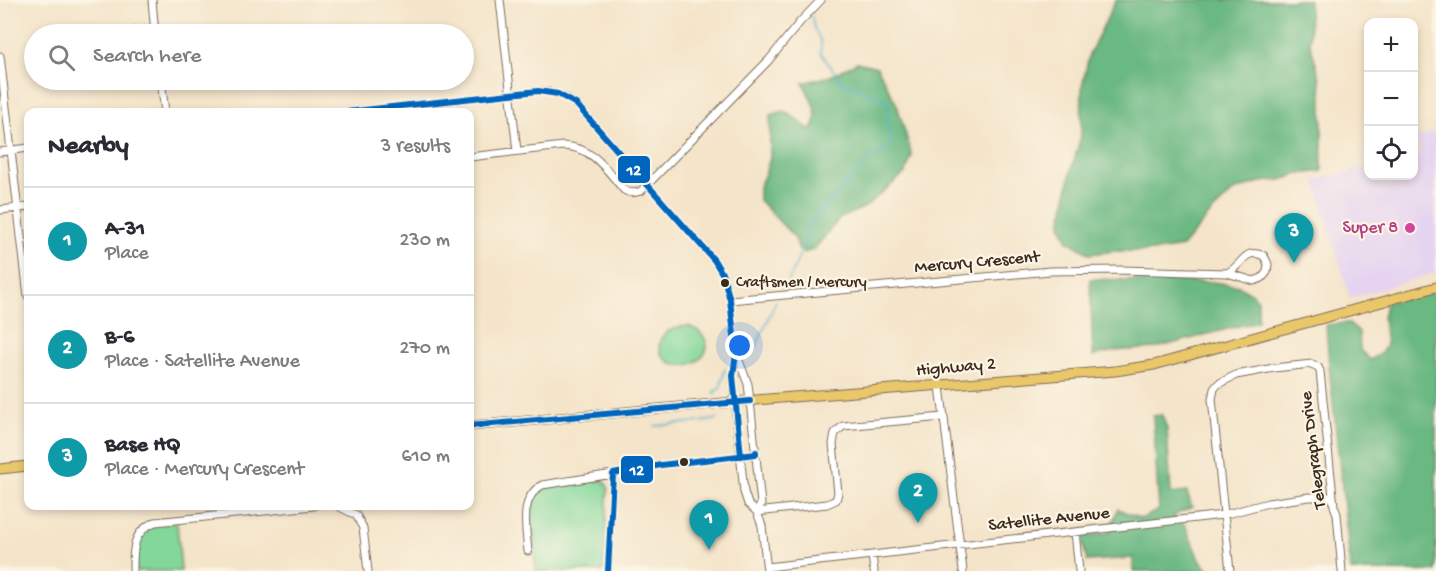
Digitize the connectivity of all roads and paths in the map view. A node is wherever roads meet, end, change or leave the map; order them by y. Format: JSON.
{"nodes":[{"id":1,"x":152,"y":0,"type":"edge"},
{"id":2,"x":500,"y":0,"type":"edge"},
{"id":3,"x":821,"y":0,"type":"edge"},
{"id":4,"x":154,"y":24,"type":"edge"},
{"id":5,"x":0,"y":56,"type":"edge"},
{"id":6,"x":162,"y":90,"type":"edge"},
{"id":7,"x":511,"y":94,"type":"junction"},
{"id":8,"x":164,"y":108,"type":"edge"},
{"id":9,"x":383,"y":108,"type":"edge"},
{"id":10,"x":24,"y":148,"type":"edge"},
{"id":11,"x":12,"y":150,"type":"junction"},
{"id":12,"x":517,"y":151,"type":"junction"},
{"id":13,"x":0,"y":152,"type":"edge"},
{"id":14,"x":474,"y":156,"type":"edge"},
{"id":15,"x":648,"y":184,"type":"junction"},
{"id":16,"x":24,"y":207,"type":"edge"},
{"id":17,"x":19,"y":208,"type":"junction"},
{"id":18,"x":0,"y":210,"type":"edge"},
{"id":19,"x":24,"y":257,"type":"edge"},
{"id":20,"x":1227,"y":273,"type":"junction"},
{"id":21,"x":1436,"y":287,"type":"edge"},
{"id":22,"x":730,"y":300,"type":"junction"},
{"id":23,"x":736,"y":353,"type":"junction"},
{"id":24,"x":940,"y":386,"type":"junction"},
{"id":25,"x":750,"y":400,"type":"junction"},
{"id":26,"x":735,"y":402,"type":"junction"},
{"id":27,"x":943,"y":417,"type":"junction"},
{"id":28,"x":474,"y":426,"type":"edge"},
{"id":29,"x":756,"y":454,"type":"junction"},
{"id":30,"x":741,"y":456,"type":"junction"},
{"id":31,"x":24,"y":466,"type":"edge"},
{"id":32,"x":0,"y":469,"type":"edge"},
{"id":33,"x":613,"y":474,"type":"junction"},
{"id":34,"x":1333,"y":497,"type":"junction"},
{"id":35,"x":274,"y":510,"type":"edge"},
{"id":36,"x":346,"y":510,"type":"edge"},
{"id":37,"x":757,"y":512,"type":"junction"},
{"id":38,"x":1223,"y":515,"type":"junction"},
{"id":39,"x":1075,"y":532,"type":"junction"},
{"id":40,"x":960,"y":545,"type":"junction"},
{"id":41,"x":528,"y":551,"type":"dead end"},
{"id":42,"x":872,"y":555,"type":"junction"},
{"id":43,"x":767,"y":569,"type":"edge"},
{"id":44,"x":133,"y":571,"type":"edge"},
{"id":45,"x":368,"y":571,"type":"edge"},
{"id":46,"x":608,"y":571,"type":"edge"},
{"id":47,"x":874,"y":571,"type":"edge"},
{"id":48,"x":963,"y":571,"type":"edge"},
{"id":49,"x":1079,"y":571,"type":"edge"},
{"id":50,"x":1230,"y":571,"type":"edge"},
{"id":51,"x":1342,"y":571,"type":"edge"}],
"edges":[{"from":1,"to":4,"type":"street"},
{"from":2,"to":7,"type":"street"},
{"from":3,"to":15,"type":"street"},
{"from":5,"to":11,"type":"street"},
{"from":6,"to":8,"type":"street"},
{"from":7,"to":9,"type":"street"},
{"from":7,"to":12,"type":"street"},
{"from":7,"to":15,"type":"street"},
{"from":10,"to":11,"type":"street"},
{"from":11,"to":13,"type":"street"},
{"from":11,"to":17,"type":"street"},
{"from":12,"to":14,"type":"street"},
{"from":12,"to":15,"type":"street"},
{"from":15,"to":22,"type":"street"},
{"from":16,"to":17,"type":"street"},
{"from":17,"to":18,"type":"street"},
{"from":17,"to":19,"type":"street"},
{"from":20,"to":20,"type":"street","name":"Mercury Crescent"},
{"from":20,"to":22,"type":"street","name":"Mercury Crescent"},
{"from":21,"to":24,"type":"main road","name":"Highway 2"},
{"from":22,"to":23,"type":"street"},
{"from":23,"to":25,"type":"street"},
{"from":23,"to":26,"type":"street"},
{"from":24,"to":25,"type":"main road","name":"Highway 2"},
{"from":24,"to":27,"type":"street"},
{"from":25,"to":26,"type":"main road","name":"Highway 2"},
{"from":25,"to":29,"type":"street"},
{"from":26,"to":28,"type":"main road","name":"Highway 2"},
{"from":26,"to":30,"type":"street"},
{"from":27,"to":37,"type":"street"},
{"from":27,"to":40,"type":"street"},
{"from":29,"to":30,"type":"street"},
{"from":29,"to":37,"type":"street"},
{"from":30,"to":33,"type":"street"},
{"from":30,"to":37,"type":"street"},
{"from":31,"to":32,"type":"main road"},
{"from":33,"to":41,"type":"street"},
{"from":33,"to":46,"type":"street"},
{"from":34,"to":38,"type":"street","name":"Satellite Avenue"},
{"from":34,"to":38,"type":"street","name":"Telegraph Drive"},
{"from":34,"to":51,"type":"street","name":"Telegraph Drive"},
{"from":35,"to":44,"type":"street"},
{"from":36,"to":45,"type":"street"},
{"from":37,"to":43,"type":"street"},
{"from":38,"to":39,"type":"street","name":"Satellite Avenue"},
{"from":38,"to":50,"type":"street","name":"Telegraph Drive"},
{"from":39,"to":40,"type":"street","name":"Satellite Avenue"},
{"from":39,"to":49,"type":"street"},
{"from":40,"to":42,"type":"street","name":"Satellite Avenue"},
{"from":40,"to":48,"type":"street"},
{"from":42,"to":43,"type":"street","name":"Satellite Avenue"},
{"from":42,"to":47,"type":"street"}]}
